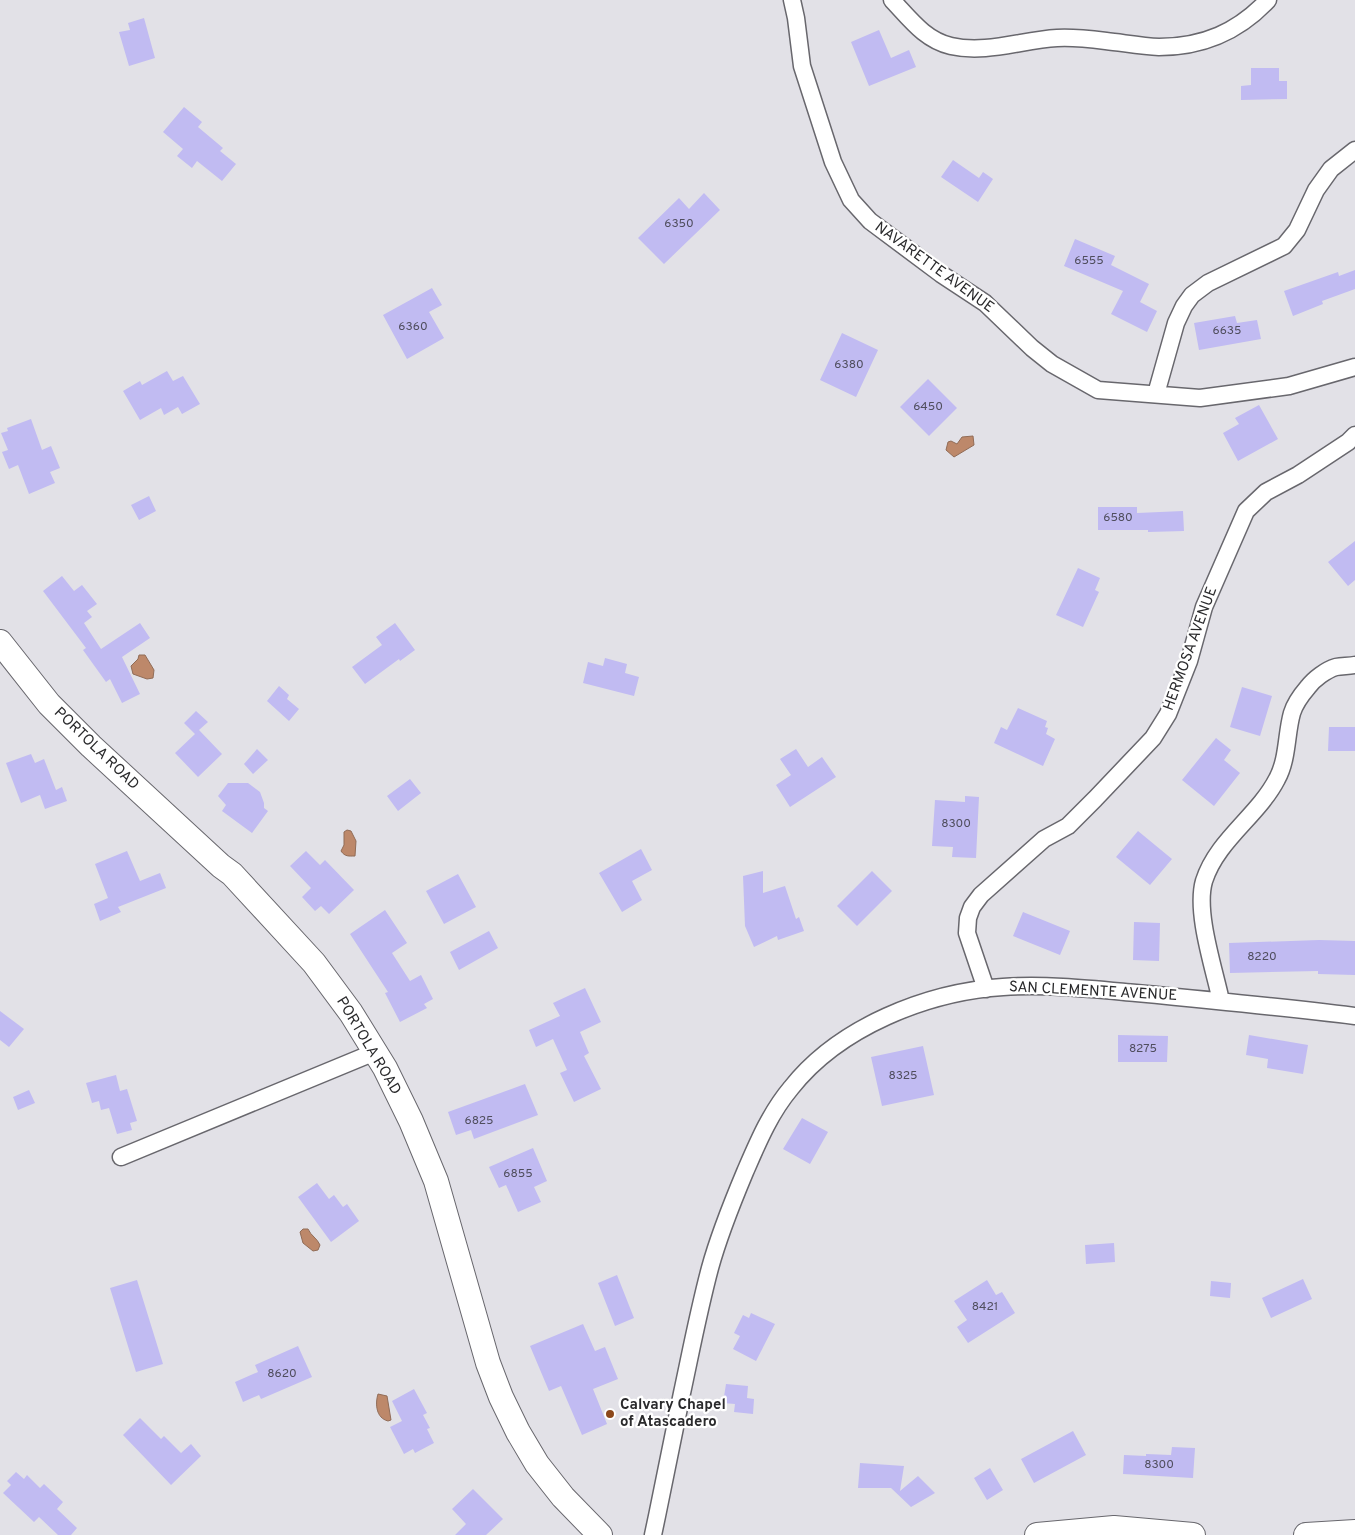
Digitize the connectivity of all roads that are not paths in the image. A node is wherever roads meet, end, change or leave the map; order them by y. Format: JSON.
{"nodes":[{"id":1,"x":792,"y":0,"type":"edge"},
{"id":2,"x":892,"y":0,"type":"edge"},
{"id":3,"x":1268,"y":0,"type":"edge"},
{"id":4,"x":1355,"y":150,"type":"edge"},
{"id":5,"x":1355,"y":367,"type":"edge"},
{"id":6,"x":1156,"y":394,"type":"junction"},
{"id":7,"x":1355,"y":435,"type":"edge"},
{"id":8,"x":0,"y":642,"type":"edge"},
{"id":9,"x":1355,"y":665,"type":"edge"},
{"id":10,"x":986,"y":989,"type":"junction"},
{"id":11,"x":1222,"y":1001,"type":"junction"},
{"id":12,"x":1355,"y":1016,"type":"edge"},
{"id":13,"x":375,"y":1052,"type":"junction"},
{"id":14,"x":121,"y":1157,"type":"dead end"},
{"id":15,"x":1348,"y":1533,"type":"edge"},
{"id":16,"x":600,"y":1535,"type":"edge"},
{"id":17,"x":653,"y":1535,"type":"edge"},
{"id":18,"x":1037,"y":1535,"type":"edge"},
{"id":19,"x":1193,"y":1535,"type":"edge"},
{"id":20,"x":1306,"y":1535,"type":"edge"}],
"edges":[{"from":1,"to":6,"type":"street","name":"NAVARETTE AVENUE"},
{"from":2,"to":3,"type":"street"},
{"from":4,"to":6,"type":"street"},
{"from":5,"to":6,"type":"street","name":"NAVARETTE AVENUE"},
{"from":7,"to":10,"type":"street","name":"HERMOSA AVENUE"},
{"from":8,"to":13,"type":"street","name":"PORTOLA ROAD"},
{"from":9,"to":11,"type":"street"},
{"from":10,"to":11,"type":"street","name":"SAN CLEMENTE AVENUE"},
{"from":10,"to":17,"type":"street","name":"SAN CLEMENTE AVENUE"},
{"from":11,"to":12,"type":"street","name":"SAN CLEMENTE AVENUE"},
{"from":13,"to":14,"type":"street"},
{"from":13,"to":16,"type":"street","name":"PORTOLA ROAD"},
{"from":15,"to":20,"type":"street"},
{"from":18,"to":19,"type":"street"}]}
